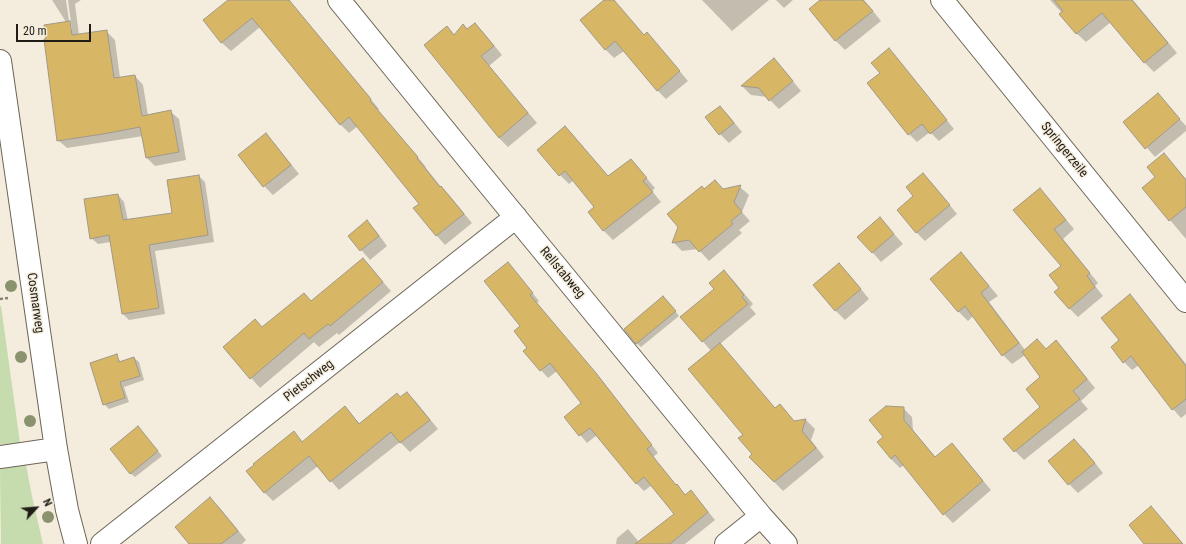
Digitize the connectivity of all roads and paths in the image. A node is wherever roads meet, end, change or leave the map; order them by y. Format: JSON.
{"nodes":[{"id":1,"x":339,"y":0,"type":"edge"},
{"id":2,"x":942,"y":0,"type":"edge"},
{"id":3,"x":0,"y":61,"type":"edge"},
{"id":4,"x":516,"y":217,"type":"junction"},
{"id":5,"x":8,"y":298,"type":"dead end"},
{"id":6,"x":0,"y":299,"type":"edge"},
{"id":7,"x":1186,"y":301,"type":"edge"},
{"id":8,"x":56,"y":449,"type":"junction"},
{"id":9,"x":0,"y":457,"type":"edge"},
{"id":10,"x":761,"y":516,"type":"junction"},
{"id":11,"x":76,"y":544,"type":"edge"},
{"id":12,"x":102,"y":544,"type":"edge"},
{"id":13,"x":726,"y":544,"type":"edge"},
{"id":14,"x":786,"y":544,"type":"edge"}],
"edges":[{"from":1,"to":4,"type":"street","name":"Rellstabweg"},
{"from":2,"to":7,"type":"street","name":"Springerzeile"},
{"from":3,"to":8,"type":"street","name":"Cosmarweg"},
{"from":4,"to":10,"type":"street","name":"Rellstabweg"},
{"from":4,"to":12,"type":"street","name":"Pietschweg"},
{"from":5,"to":6,"type":"path"},
{"from":8,"to":9,"type":"street"},
{"from":8,"to":11,"type":"street","name":"Cosmarweg"},
{"from":10,"to":13,"type":"street"},
{"from":10,"to":14,"type":"street","name":"Rellstabweg"}]}
